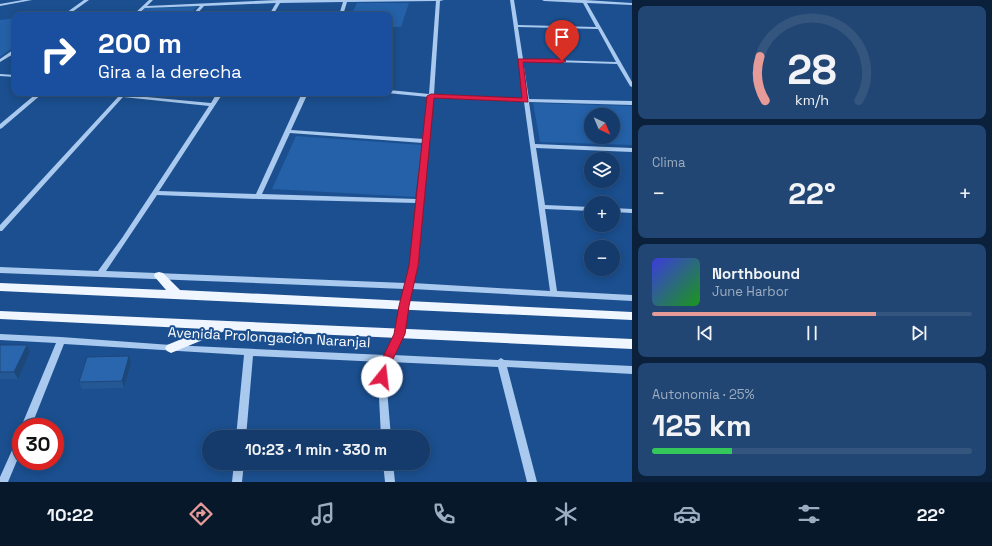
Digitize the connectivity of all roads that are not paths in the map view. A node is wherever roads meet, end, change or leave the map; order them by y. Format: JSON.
{"nodes":[{"id":1,"x":10,"y":0,"type":"edge"},
{"id":2,"x":30,"y":0,"type":"edge"},
{"id":3,"x":87,"y":0,"type":"edge"},
{"id":4,"x":151,"y":0,"type":"edge"},
{"id":5,"x":438,"y":0,"type":"edge"},
{"id":6,"x":442,"y":0,"type":"edge"},
{"id":7,"x":512,"y":0,"type":"edge"},
{"id":8,"x":544,"y":0,"type":"edge"},
{"id":9,"x":280,"y":1,"type":"edge"},
{"id":10,"x":583,"y":1,"type":"edge"},
{"id":11,"x":0,"y":2,"type":"edge"},
{"id":12,"x":345,"y":2,"type":"junction"},
{"id":13,"x":632,"y":4,"type":"edge"},
{"id":14,"x":0,"y":5,"type":"edge"},
{"id":15,"x":203,"y":5,"type":"junction"},
{"id":16,"x":144,"y":7,"type":"junction"},
{"id":17,"x":69,"y":12,"type":"edge"},
{"id":18,"x":138,"y":12,"type":"edge"},
{"id":19,"x":197,"y":12,"type":"edge"},
{"id":20,"x":273,"y":12,"type":"edge"},
{"id":21,"x":342,"y":12,"type":"edge"},
{"id":22,"x":515,"y":26,"type":"junction"},
{"id":23,"x":599,"y":28,"type":"junction"},
{"id":24,"x":12,"y":53,"type":"edge"},
{"id":25,"x":520,"y":60,"type":"junction"},
{"id":26,"x":0,"y":61,"type":"edge"},
{"id":27,"x":619,"y":63,"type":"junction"},
{"id":28,"x":0,"y":75,"type":"edge"},
{"id":29,"x":12,"y":76,"type":"edge"},
{"id":30,"x":632,"y":86,"type":"edge"},
{"id":31,"x":392,"y":92,"type":"edge"},
{"id":32,"x":36,"y":96,"type":"edge"},
{"id":33,"x":121,"y":96,"type":"edge"},
{"id":34,"x":139,"y":96,"type":"edge"},
{"id":35,"x":218,"y":96,"type":"edge"},
{"id":36,"x":304,"y":96,"type":"edge"},
{"id":37,"x":431,"y":96,"type":"junction"},
{"id":38,"x":525,"y":100,"type":"junction"},
{"id":39,"x":632,"y":103,"type":"edge"},
{"id":40,"x":212,"y":105,"type":"junction"},
{"id":41,"x":0,"y":127,"type":"edge"},
{"id":42,"x":288,"y":131,"type":"junction"},
{"id":43,"x":426,"y":141,"type":"junction"},
{"id":44,"x":534,"y":146,"type":"junction"},
{"id":45,"x":632,"y":150,"type":"edge"},
{"id":46,"x":154,"y":193,"type":"junction"},
{"id":47,"x":258,"y":196,"type":"junction"},
{"id":48,"x":420,"y":201,"type":"junction"},
{"id":49,"x":542,"y":207,"type":"junction"},
{"id":50,"x":584,"y":209,"type":"edge"},
{"id":51,"x":620,"y":210,"type":"edge"},
{"id":52,"x":632,"y":211,"type":"edge"},
{"id":53,"x":0,"y":229,"type":"edge"},
{"id":54,"x":0,"y":270,"type":"edge"},
{"id":55,"x":100,"y":274,"type":"junction"},
{"id":56,"x":159,"y":276,"type":"junction"},
{"id":57,"x":410,"y":286,"type":"junction"},
{"id":58,"x":0,"y":287,"type":"edge"},
{"id":59,"x":177,"y":294,"type":"junction"},
{"id":60,"x":554,"y":294,"type":"junction"},
{"id":61,"x":632,"y":298,"type":"edge"},
{"id":62,"x":404,"y":306,"type":"junction"},
{"id":63,"x":0,"y":315,"type":"edge"},
{"id":64,"x":632,"y":316,"type":"edge"},
{"id":65,"x":226,"y":326,"type":"junction"},
{"id":66,"x":400,"y":334,"type":"junction"},
{"id":67,"x":0,"y":337,"type":"edge"},
{"id":68,"x":61,"y":340,"type":"junction"},
{"id":69,"x":632,"y":344,"type":"edge"},
{"id":70,"x":171,"y":348,"type":"junction"},
{"id":71,"x":249,"y":351,"type":"junction"},
{"id":72,"x":387,"y":359,"type":"junction"},
{"id":73,"x":501,"y":362,"type":"junction"},
{"id":74,"x":632,"y":370,"type":"edge"},
{"id":75,"x":30,"y":418,"type":"edge"},
{"id":76,"x":242,"y":430,"type":"edge"},
{"id":77,"x":386,"y":430,"type":"edge"},
{"id":78,"x":12,"y":462,"type":"edge"},
{"id":79,"x":238,"y":470,"type":"edge"},
{"id":80,"x":389,"y":470,"type":"edge"},
{"id":81,"x":4,"y":482,"type":"edge"},
{"id":82,"x":237,"y":482,"type":"edge"},
{"id":83,"x":390,"y":482,"type":"edge"},
{"id":84,"x":532,"y":482,"type":"edge"}],
"edges":[{"from":1,"to":11,"type":"street"},
{"from":2,"to":14,"type":"street"},
{"from":3,"to":17,"type":"street"},
{"from":4,"to":16,"type":"street"},
{"from":5,"to":6,"type":"street"},
{"from":5,"to":12,"type":"street"},
{"from":5,"to":37,"type":"street"},
{"from":7,"to":22,"type":"street"},
{"from":8,"to":10,"type":"street"},
{"from":9,"to":12,"type":"street"},
{"from":9,"to":15,"type":"street"},
{"from":9,"to":20,"type":"street"},
{"from":10,"to":13,"type":"street"},
{"from":10,"to":23,"type":"street"},
{"from":12,"to":21,"type":"street"},
{"from":15,"to":16,"type":"street"},
{"from":15,"to":19,"type":"street"},
{"from":16,"to":18,"type":"street"},
{"from":22,"to":23,"type":"street"},
{"from":22,"to":25,"type":"street"},
{"from":23,"to":27,"type":"street"},
{"from":24,"to":26,"type":"street"},
{"from":25,"to":27,"type":"street"},
{"from":25,"to":38,"type":"street"},
{"from":27,"to":30,"type":"street"},
{"from":28,"to":29,"type":"street"},
{"from":31,"to":37,"type":"street"},
{"from":32,"to":41,"type":"street"},
{"from":33,"to":53,"type":"street"},
{"from":34,"to":40,"type":"street"},
{"from":35,"to":40,"type":"street"},
{"from":36,"to":42,"type":"street"},
{"from":37,"to":38,"type":"street"},
{"from":37,"to":43,"type":"street"},
{"from":38,"to":39,"type":"street"},
{"from":38,"to":44,"type":"street"},
{"from":40,"to":46,"type":"street"},
{"from":42,"to":43,"type":"street"},
{"from":42,"to":47,"type":"street"},
{"from":43,"to":48,"type":"street"},
{"from":44,"to":45,"type":"street"},
{"from":44,"to":49,"type":"street"},
{"from":46,"to":47,"type":"street"},
{"from":46,"to":55,"type":"street"},
{"from":47,"to":48,"type":"street"},
{"from":48,"to":57,"type":"street"},
{"from":49,"to":50,"type":"street"},
{"from":49,"to":60,"type":"street"},
{"from":51,"to":52,"type":"street"},
{"from":54,"to":55,"type":"street"},
{"from":55,"to":56,"type":"street"},
{"from":56,"to":57,"type":"street"},
{"from":56,"to":59,"type":"main road"},
{"from":57,"to":60,"type":"street"},
{"from":57,"to":62,"type":"street"},
{"from":58,"to":59,"type":"main road"},
{"from":59,"to":62,"type":"main road"},
{"from":60,"to":61,"type":"street"},
{"from":62,"to":64,"type":"main road"},
{"from":62,"to":66,"type":"street"},
{"from":63,"to":65,"type":"main road","name":"Avenida Prolongación Naranjal"},
{"from":65,"to":66,"type":"main road","name":"Avenida Prolongación Naranjal"},
{"from":65,"to":70,"type":"main road"},
{"from":66,"to":69,"type":"main road","name":"Avenida Prolongación Naranjal"},
{"from":66,"to":72,"type":"street"},
{"from":67,"to":68,"type":"street","name":"Avenida Prolongación Naranjal"},
{"from":68,"to":70,"type":"street","name":"Avenida Prolongación Naranjal"},
{"from":68,"to":75,"type":"street"},
{"from":70,"to":71,"type":"street","name":"Avenida Prolongación Naranjal"},
{"from":71,"to":72,"type":"street","name":"Avenida Prolongación Naranjal"},
{"from":71,"to":76,"type":"street"},
{"from":72,"to":73,"type":"street","name":"Avenida Prolongación Naranjal"},
{"from":72,"to":77,"type":"street"},
{"from":73,"to":74,"type":"street","name":"Avenida Prolongación Naranjal"},
{"from":73,"to":84,"type":"street"},
{"from":78,"to":81,"type":"street"},
{"from":79,"to":82,"type":"street"},
{"from":80,"to":83,"type":"street"}]}
